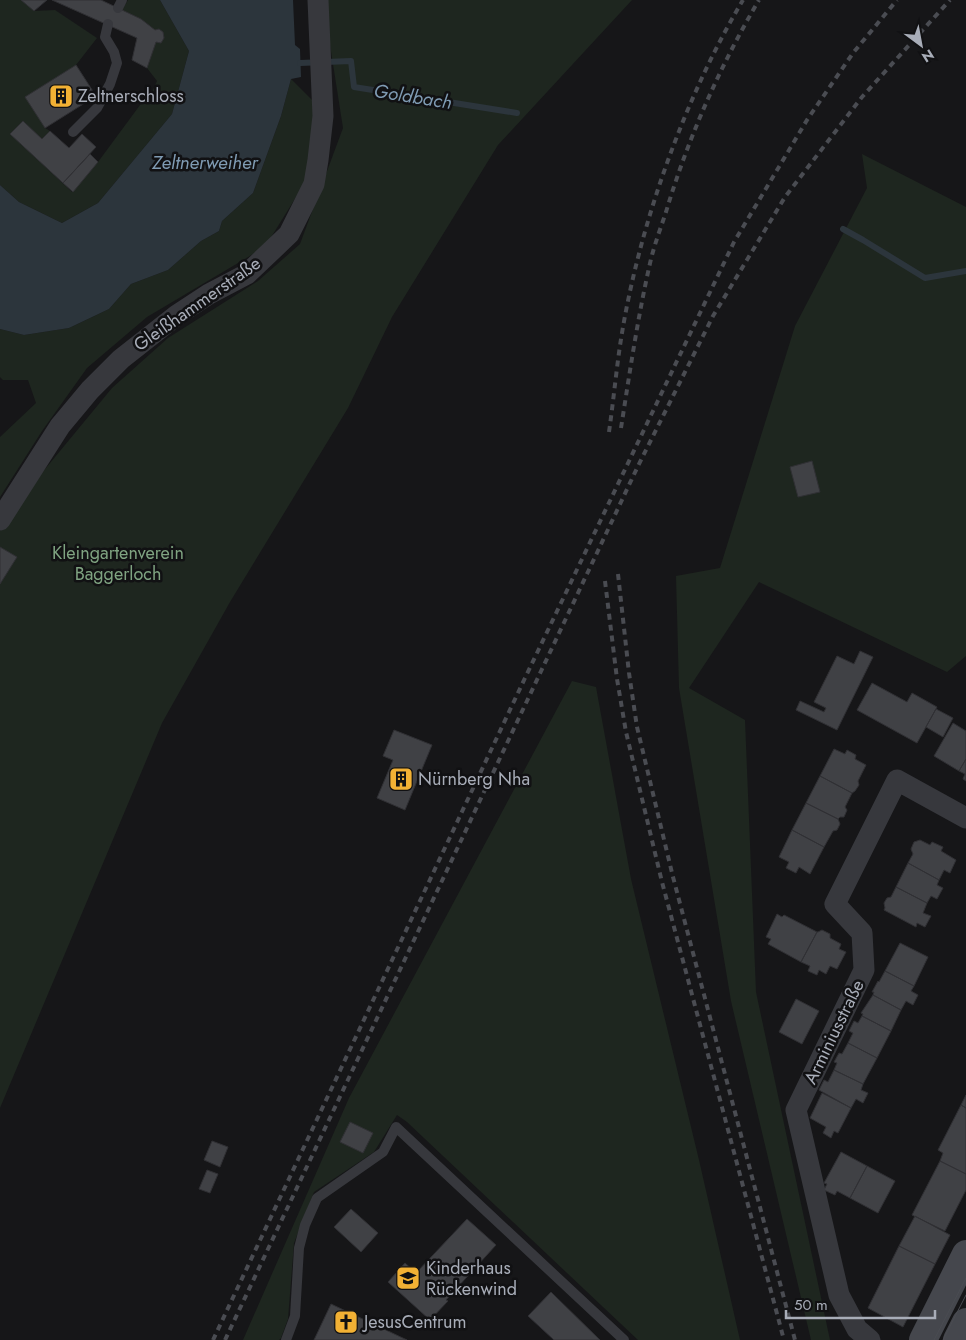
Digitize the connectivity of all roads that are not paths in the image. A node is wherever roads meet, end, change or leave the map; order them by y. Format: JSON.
{"nodes":[{"id":1,"x":318,"y":0,"type":"edge"},
{"id":2,"x":108,"y":24,"type":"dead end"},
{"id":3,"x":73,"y":132,"type":"dead end"},
{"id":4,"x":0,"y":520,"type":"edge"},
{"id":5,"x":966,"y":818,"type":"edge"},
{"id":6,"x":966,"y":1254,"type":"edge"},
{"id":7,"x":966,"y":1322,"type":"edge"},
{"id":8,"x":286,"y":1340,"type":"edge"},
{"id":9,"x":624,"y":1340,"type":"edge"},
{"id":10,"x":870,"y":1340,"type":"edge"},
{"id":11,"x":922,"y":1340,"type":"edge"},
{"id":12,"x":957,"y":1340,"type":"edge"}],
"edges":[{"from":1,"to":4,"type":"street","name":"Gleißhammerstraße"},
{"from":2,"to":3,"type":"lane"},
{"from":5,"to":10,"type":"street","name":"Arminiusstraße"},
{"from":6,"to":11,"type":"main road"},
{"from":7,"to":12,"type":"main road"},
{"from":8,"to":9,"type":"lane"}]}
